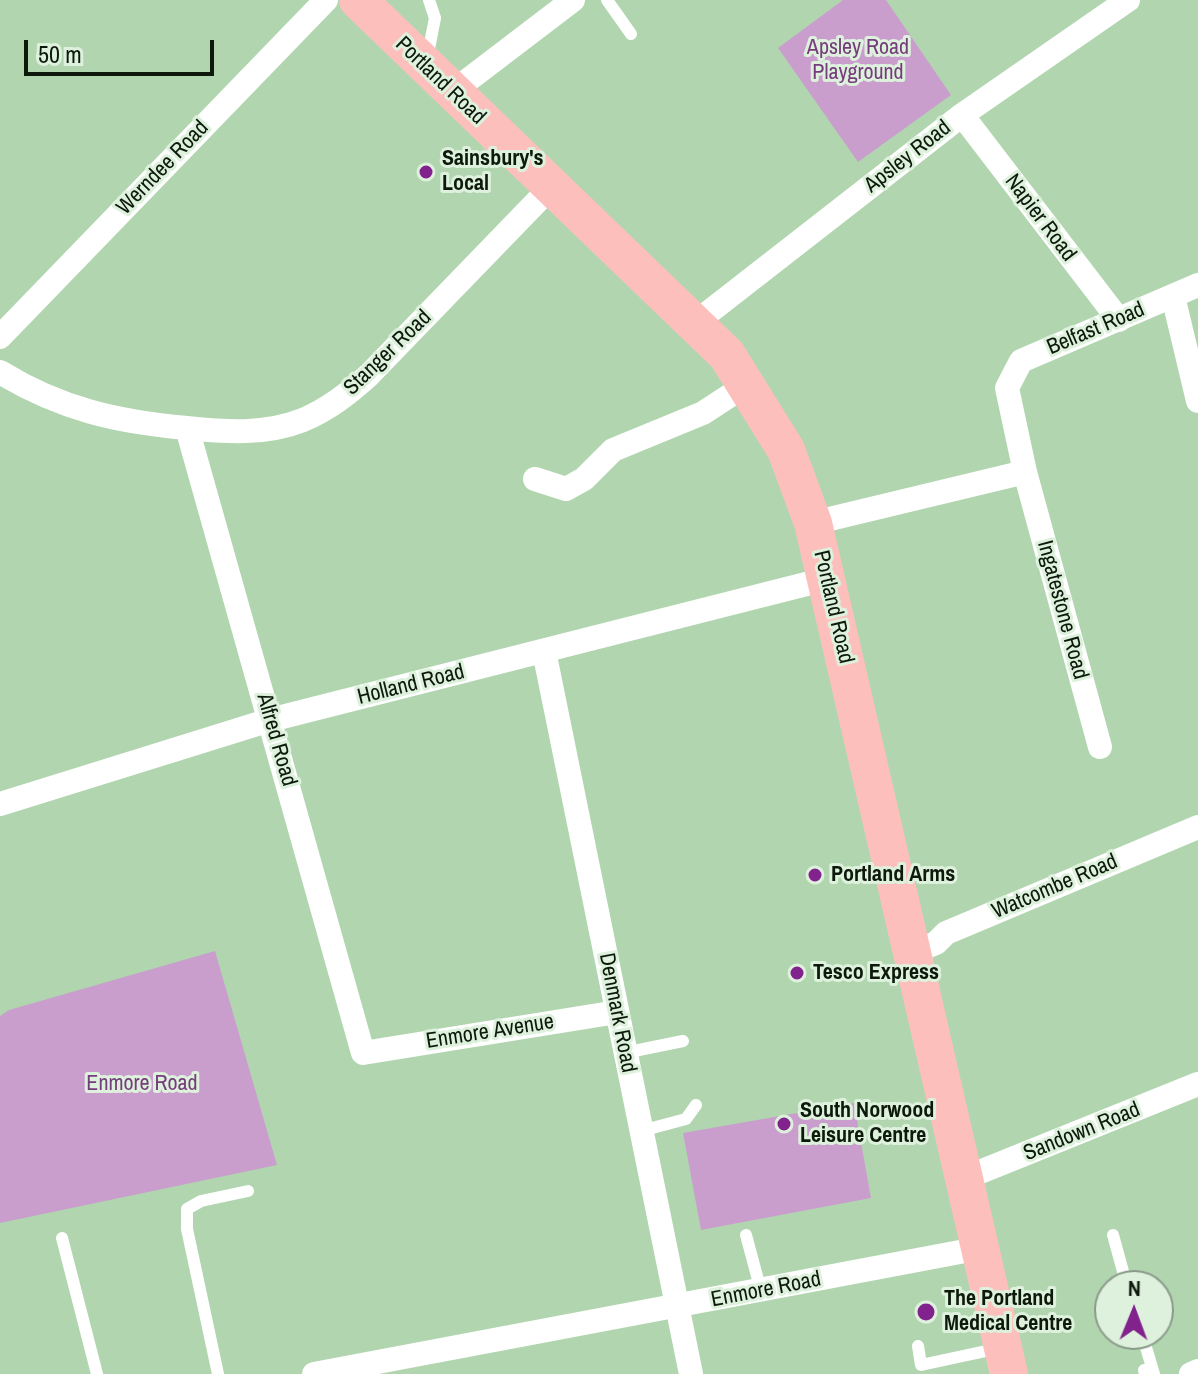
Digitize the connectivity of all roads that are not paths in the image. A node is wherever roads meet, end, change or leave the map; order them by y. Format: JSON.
{"nodes":[{"id":1,"x":326,"y":0,"type":"edge"},
{"id":2,"x":358,"y":0,"type":"edge"},
{"id":3,"x":429,"y":0,"type":"edge"},
{"id":4,"x":573,"y":0,"type":"edge"},
{"id":5,"x":607,"y":0,"type":"edge"},
{"id":6,"x":1128,"y":0,"type":"edge"},
{"id":7,"x":631,"y":34,"type":"dead end"},
{"id":8,"x":438,"y":80,"type":"junction"},
{"id":9,"x":962,"y":115,"type":"junction"},
{"id":10,"x":551,"y":187,"type":"junction"},
{"id":11,"x":1198,"y":285,"type":"edge"},
{"id":12,"x":1173,"y":296,"type":"junction"},
{"id":13,"x":1119,"y":320,"type":"junction"},
{"id":14,"x":695,"y":323,"type":"junction"},
{"id":15,"x":0,"y":337,"type":"edge"},
{"id":16,"x":0,"y":372,"type":"edge"},
{"id":17,"x":746,"y":385,"type":"junction"},
{"id":18,"x":1007,"y":388,"type":"joint"},
{"id":19,"x":1198,"y":401,"type":"edge"},
{"id":20,"x":187,"y":428,"type":"junction"},
{"id":21,"x":1025,"y":472,"type":"junction"},
{"id":22,"x":535,"y":479,"type":"dead end"},
{"id":23,"x":813,"y":523,"type":"junction"},
{"id":24,"x":826,"y":579,"type":"junction"},
{"id":25,"x":544,"y":651,"type":"junction"},
{"id":26,"x":270,"y":720,"type":"junction"},
{"id":27,"x":1100,"y":747,"type":"dead end"},
{"id":28,"x":0,"y":804,"type":"edge"},
{"id":29,"x":1198,"y":827,"type":"edge"},
{"id":30,"x":930,"y":942,"type":"junction"},
{"id":31,"x":617,"y":1012,"type":"junction"},
{"id":32,"x":683,"y":1041,"type":"dead end"},
{"id":33,"x":363,"y":1053,"type":"joint"},
{"id":34,"x":624,"y":1053,"type":"junction"},
{"id":35,"x":1198,"y":1084,"type":"edge"},
{"id":36,"x":696,"y":1105,"type":"dead end"},
{"id":37,"x":641,"y":1131,"type":"junction"},
{"id":38,"x":965,"y":1178,"type":"junction"},
{"id":39,"x":248,"y":1191,"type":"dead end"},
{"id":40,"x":746,"y":1235,"type":"dead end"},
{"id":41,"x":1113,"y":1235,"type":"dead end"},
{"id":42,"x":62,"y":1238,"type":"dead end"},
{"id":43,"x":981,"y":1248,"type":"junction"},
{"id":44,"x":1123,"y":1270,"type":"edge"},
{"id":45,"x":761,"y":1291,"type":"junction"},
{"id":46,"x":677,"y":1307,"type":"junction"},
{"id":47,"x":918,"y":1346,"type":"dead end"},
{"id":48,"x":1144,"y":1350,"type":"edge"},
{"id":49,"x":1006,"y":1361,"type":"edge"},
{"id":50,"x":435,"y":1363,"type":"edge"},
{"id":51,"x":1198,"y":1371,"type":"edge"},
{"id":52,"x":1148,"y":1373,"type":"edge"},
{"id":53,"x":97,"y":1374,"type":"edge"},
{"id":54,"x":218,"y":1374,"type":"edge"},
{"id":55,"x":314,"y":1374,"type":"edge"},
{"id":56,"x":691,"y":1374,"type":"edge"},
{"id":57,"x":1191,"y":1374,"type":"edge"}],
"edges":[{"from":1,"to":15,"type":"street","name":"Werndee Road"},
{"from":2,"to":8,"type":"main road","name":"Portland Road"},
{"from":3,"to":8,"type":"lane"},
{"from":4,"to":8,"type":"street"},
{"from":5,"to":7,"type":"lane"},
{"from":6,"to":9,"type":"street","name":"Apsley Road"},
{"from":8,"to":10,"type":"main road","name":"Portland Road"},
{"from":9,"to":13,"type":"street","name":"Napier Road"},
{"from":9,"to":14,"type":"street","name":"Apsley Road"},
{"from":10,"to":14,"type":"main road","name":"Portland Road"},
{"from":10,"to":20,"type":"street","name":"Stanger Road"},
{"from":11,"to":12,"type":"street","name":"Belfast Road"},
{"from":12,"to":13,"type":"street","name":"Belfast Road"},
{"from":12,"to":19,"type":"street"},
{"from":13,"to":18,"type":"street","name":"Belfast Road"},
{"from":14,"to":17,"type":"main road","name":"Portland Road"},
{"from":16,"to":20,"type":"street","name":"Stanger Road"},
{"from":17,"to":22,"type":"street"},
{"from":17,"to":23,"type":"main road","name":"Portland Road"},
{"from":18,"to":21,"type":"street","name":"Ingatestone Road"},
{"from":20,"to":26,"type":"street","name":"Alfred Road"},
{"from":21,"to":23,"type":"street"},
{"from":21,"to":27,"type":"street","name":"Ingatestone Road"},
{"from":23,"to":24,"type":"main road","name":"Portland Road"},
{"from":24,"to":25,"type":"street","name":"Holland Road"},
{"from":24,"to":30,"type":"main road","name":"Portland Road"},
{"from":25,"to":26,"type":"street","name":"Holland Road"},
{"from":25,"to":31,"type":"street","name":"Denmark Road"},
{"from":26,"to":28,"type":"street","name":"Holland Road"},
{"from":26,"to":33,"type":"street","name":"Alfred Road"},
{"from":29,"to":30,"type":"street","name":"Watcombe Road"},
{"from":30,"to":38,"type":"main road","name":"Portland Road"},
{"from":31,"to":33,"type":"street","name":"Enmore Avenue"},
{"from":31,"to":34,"type":"street","name":"Denmark Road"},
{"from":32,"to":34,"type":"lane"},
{"from":34,"to":37,"type":"street","name":"Denmark Road"},
{"from":35,"to":38,"type":"street","name":"Sandown Road"},
{"from":36,"to":37,"type":"lane"},
{"from":37,"to":46,"type":"street","name":"Denmark Road"},
{"from":38,"to":43,"type":"main road","name":"Portland Road"},
{"from":39,"to":54,"type":"lane"},
{"from":40,"to":45,"type":"lane"},
{"from":41,"to":44,"type":"lane"},
{"from":42,"to":53,"type":"lane"},
{"from":43,"to":45,"type":"street","name":"Enmore Road"},
{"from":43,"to":49,"type":"main road","name":"Portland Road"},
{"from":45,"to":46,"type":"street","name":"Enmore Road"},
{"from":46,"to":50,"type":"street","name":"Enmore Road"},
{"from":46,"to":56,"type":"street","name":"Denmark Road"},
{"from":47,"to":49,"type":"lane"},
{"from":48,"to":52,"type":"lane"},
{"from":50,"to":55,"type":"street","name":"Enmore Road"},
{"from":51,"to":57,"type":"street"}]}
